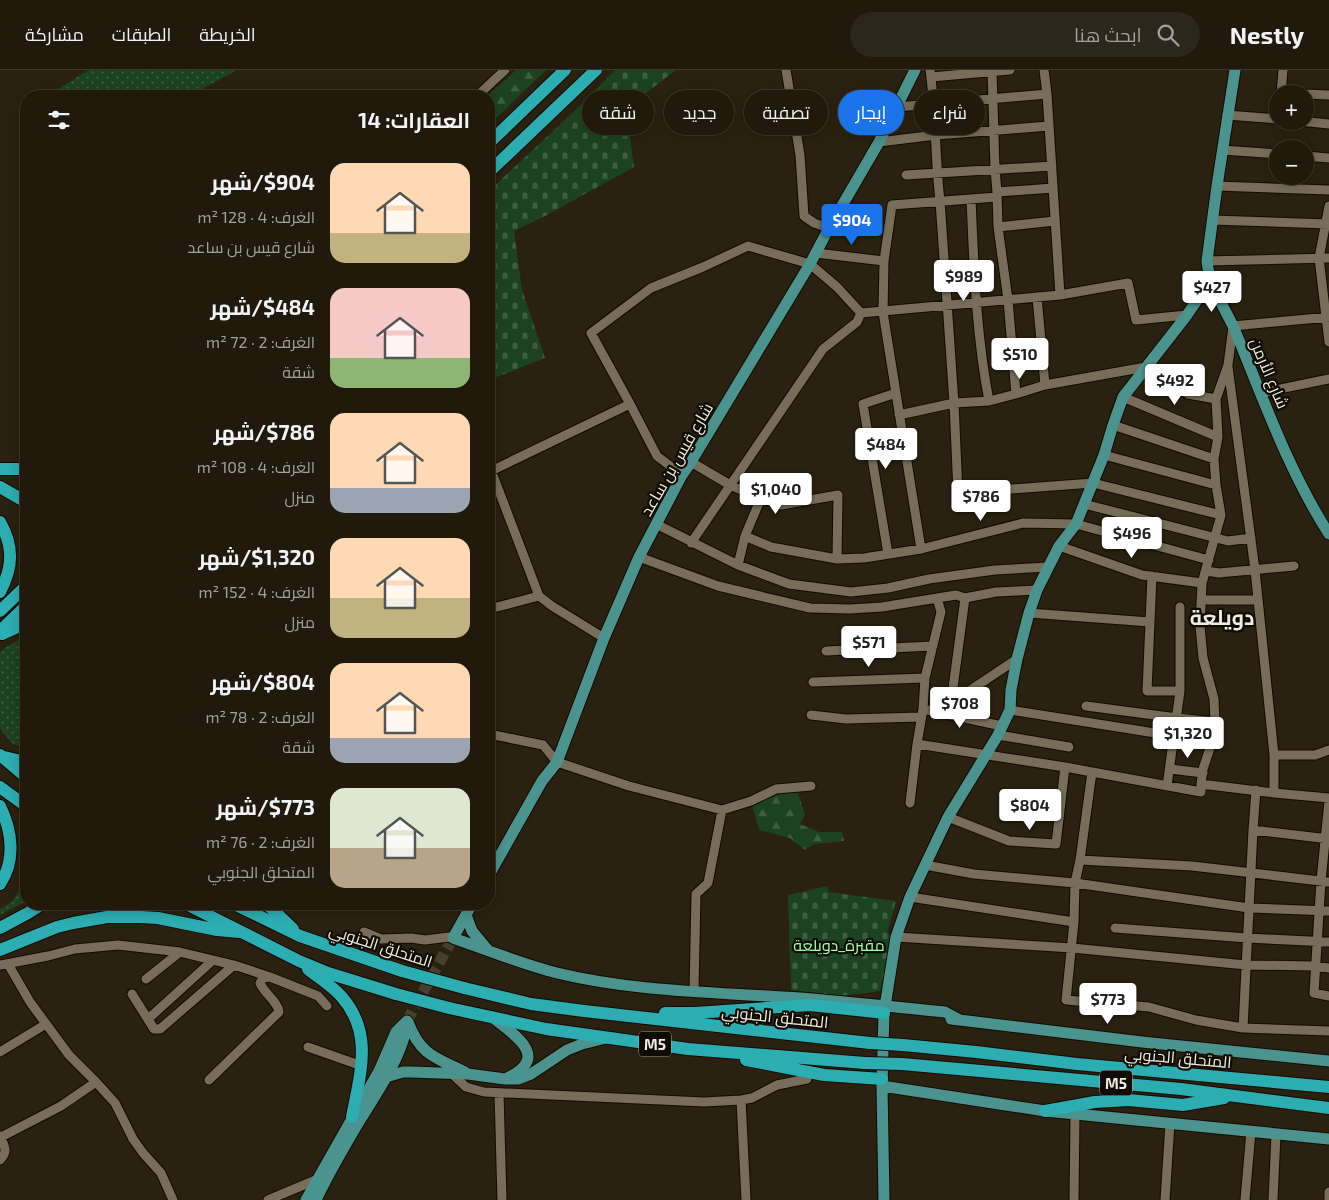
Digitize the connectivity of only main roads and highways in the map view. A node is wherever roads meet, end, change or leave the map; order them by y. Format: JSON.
{"nodes":[{"id":1,"x":565,"y":70,"type":"edge"},
{"id":2,"x":596,"y":70,"type":"edge"},
{"id":3,"x":915,"y":70,"type":"edge"},
{"id":4,"x":1235,"y":70,"type":"edge"},
{"id":5,"x":495,"y":137,"type":"edge"},
{"id":6,"x":495,"y":166,"type":"edge"},
{"id":7,"x":1211,"y":280,"type":"junction"},
{"id":8,"x":0,"y":469,"type":"edge"},
{"id":9,"x":20,"y":469,"type":"edge"},
{"id":10,"x":0,"y":487,"type":"edge"},
{"id":11,"x":20,"y":499,"type":"edge"},
{"id":12,"x":0,"y":522,"type":"edge"},
{"id":13,"x":1329,"y":534,"type":"edge"},
{"id":14,"x":0,"y":592,"type":"edge"},
{"id":15,"x":20,"y":592,"type":"edge"},
{"id":16,"x":0,"y":611,"type":"edge"},
{"id":17,"x":20,"y":612,"type":"edge"},
{"id":18,"x":20,"y":625,"type":"edge"},
{"id":19,"x":0,"y":633,"type":"edge"},
{"id":20,"x":0,"y":755,"type":"edge"},
{"id":21,"x":20,"y":760,"type":"edge"},
{"id":22,"x":12,"y":765,"type":"junction"},
{"id":23,"x":20,"y":768,"type":"edge"},
{"id":24,"x":20,"y":772,"type":"edge"},
{"id":25,"x":0,"y":787,"type":"edge"},
{"id":26,"x":20,"y":802,"type":"edge"},
{"id":27,"x":0,"y":806,"type":"edge"},
{"id":28,"x":495,"y":863,"type":"edge"},
{"id":29,"x":0,"y":884,"type":"edge"},
{"id":30,"x":33,"y":910,"type":"edge"},
{"id":31,"x":197,"y":910,"type":"edge"},
{"id":32,"x":246,"y":910,"type":"edge"},
{"id":33,"x":273,"y":910,"type":"edge"},
{"id":34,"x":469,"y":910,"type":"edge"},
{"id":35,"x":466,"y":915,"type":"junction"},
{"id":36,"x":0,"y":928,"type":"edge"},
{"id":37,"x":239,"y":932,"type":"junction"},
{"id":38,"x":300,"y":936,"type":"junction"},
{"id":39,"x":0,"y":950,"type":"edge"},
{"id":40,"x":488,"y":950,"type":"junction"},
{"id":41,"x":299,"y":961,"type":"junction"},
{"id":42,"x":810,"y":1002,"type":"junction"},
{"id":43,"x":885,"y":1010,"type":"junction"},
{"id":44,"x":584,"y":1011,"type":"junction"},
{"id":45,"x":492,"y":1017,"type":"junction"},
{"id":46,"x":407,"y":1021,"type":"junction"},
{"id":47,"x":607,"y":1037,"type":"junction"},
{"id":48,"x":688,"y":1048,"type":"junction"},
{"id":49,"x":1329,"y":1061,"type":"edge"},
{"id":50,"x":770,"y":1065,"type":"junction"},
{"id":51,"x":468,"y":1074,"type":"junction"},
{"id":52,"x":386,"y":1077,"type":"junction"},
{"id":53,"x":505,"y":1078,"type":"junction"},
{"id":54,"x":882,"y":1083,"type":"junction"},
{"id":55,"x":1329,"y":1086,"type":"edge"},
{"id":56,"x":1240,"y":1096,"type":"junction"},
{"id":57,"x":1328,"y":1108,"type":"edge"},
{"id":58,"x":1045,"y":1111,"type":"junction"},
{"id":59,"x":352,"y":1117,"type":"junction"},
{"id":60,"x":1329,"y":1139,"type":"edge"},
{"id":61,"x":306,"y":1200,"type":"edge"},
{"id":62,"x":316,"y":1200,"type":"edge"},
{"id":63,"x":884,"y":1200,"type":"edge"}],
"edges":[{"from":1,"to":5,"type":"highway"},
{"from":2,"to":6,"type":"highway"},
{"from":3,"to":28,"type":"main road","name":"شارع قيس بن ساعد"},
{"from":4,"to":7,"type":"main road","name":"شارع الأرمن"},
{"from":7,"to":13,"type":"main road","name":"شارع الأرمن"},
{"from":7,"to":43,"type":"main road"},
{"from":8,"to":9,"type":"highway"},
{"from":10,"to":11,"type":"highway"},
{"from":12,"to":14,"type":"highway"},
{"from":15,"to":16,"type":"highway"},
{"from":17,"to":19,"type":"highway"},
{"from":18,"to":19,"type":"highway"},
{"from":20,"to":21,"type":"highway"},
{"from":20,"to":22,"type":"highway"},
{"from":22,"to":23,"type":"highway"},
{"from":22,"to":24,"type":"highway"},
{"from":25,"to":26,"type":"highway"},
{"from":27,"to":29,"type":"highway"},
{"from":30,"to":36,"type":"highway"},
{"from":31,"to":37,"type":"highway","name":"المتحلق الجنوبي","number":"M5"},
{"from":32,"to":38,"type":"highway","name":"المتحلق الجنوبي","number":"M5"},
{"from":33,"to":38,"type":"highway"},
{"from":34,"to":35,"type":"main road"},
{"from":35,"to":40,"type":"main road"},
{"from":35,"to":40,"type":"main road"},
{"from":37,"to":39,"type":"highway"},
{"from":37,"to":41,"type":"highway","name":"المتحلق الجنوبي","number":"M5"},
{"from":38,"to":44,"type":"highway","name":"المتحلق الجنوبي","number":"M5","bridge":true},
{"from":40,"to":42,"type":"main road"},
{"from":41,"to":45,"type":"highway","name":"المتحلق الجنوبي","number":"M5","bridge":true},
{"from":41,"to":59,"type":"highway"},
{"from":42,"to":43,"type":"highway"},
{"from":42,"to":44,"type":"highway"},
{"from":43,"to":49,"type":"main road"},
{"from":43,"to":54,"type":"main road"},
{"from":44,"to":55,"type":"highway","name":"المتحلق الجنوبي","number":"M5","bridge":true},
{"from":45,"to":47,"type":"highway","name":"المتحلق الجنوبي","number":"M5"},
{"from":45,"to":53,"type":"main road","name":"المتحلق الجنوبي"},
{"from":46,"to":51,"type":"main road"},
{"from":46,"to":52,"type":"main road"},
{"from":46,"to":59,"type":"main road"},
{"from":47,"to":48,"type":"highway","name":"المتحلق الجنوبي","number":"M5"},
{"from":47,"to":53,"type":"main road","name":"المتحلق الجنوبي"},
{"from":48,"to":50,"type":"highway"},
{"from":48,"to":56,"type":"highway","name":"المتحلق الجنوبي","number":"M5","bridge":true},
{"from":50,"to":54,"type":"highway"},
{"from":50,"to":54,"type":"highway"},
{"from":51,"to":52,"type":"main road"},
{"from":51,"to":53,"type":"main road"},
{"from":52,"to":62,"type":"main road"},
{"from":54,"to":58,"type":"main road"},
{"from":54,"to":63,"type":"main road"},
{"from":56,"to":57,"type":"highway","name":"المتحلق الجنوبي","number":"M5"},
{"from":56,"to":58,"type":"highway"},
{"from":58,"to":60,"type":"main road"},
{"from":59,"to":61,"type":"main road"}]}
